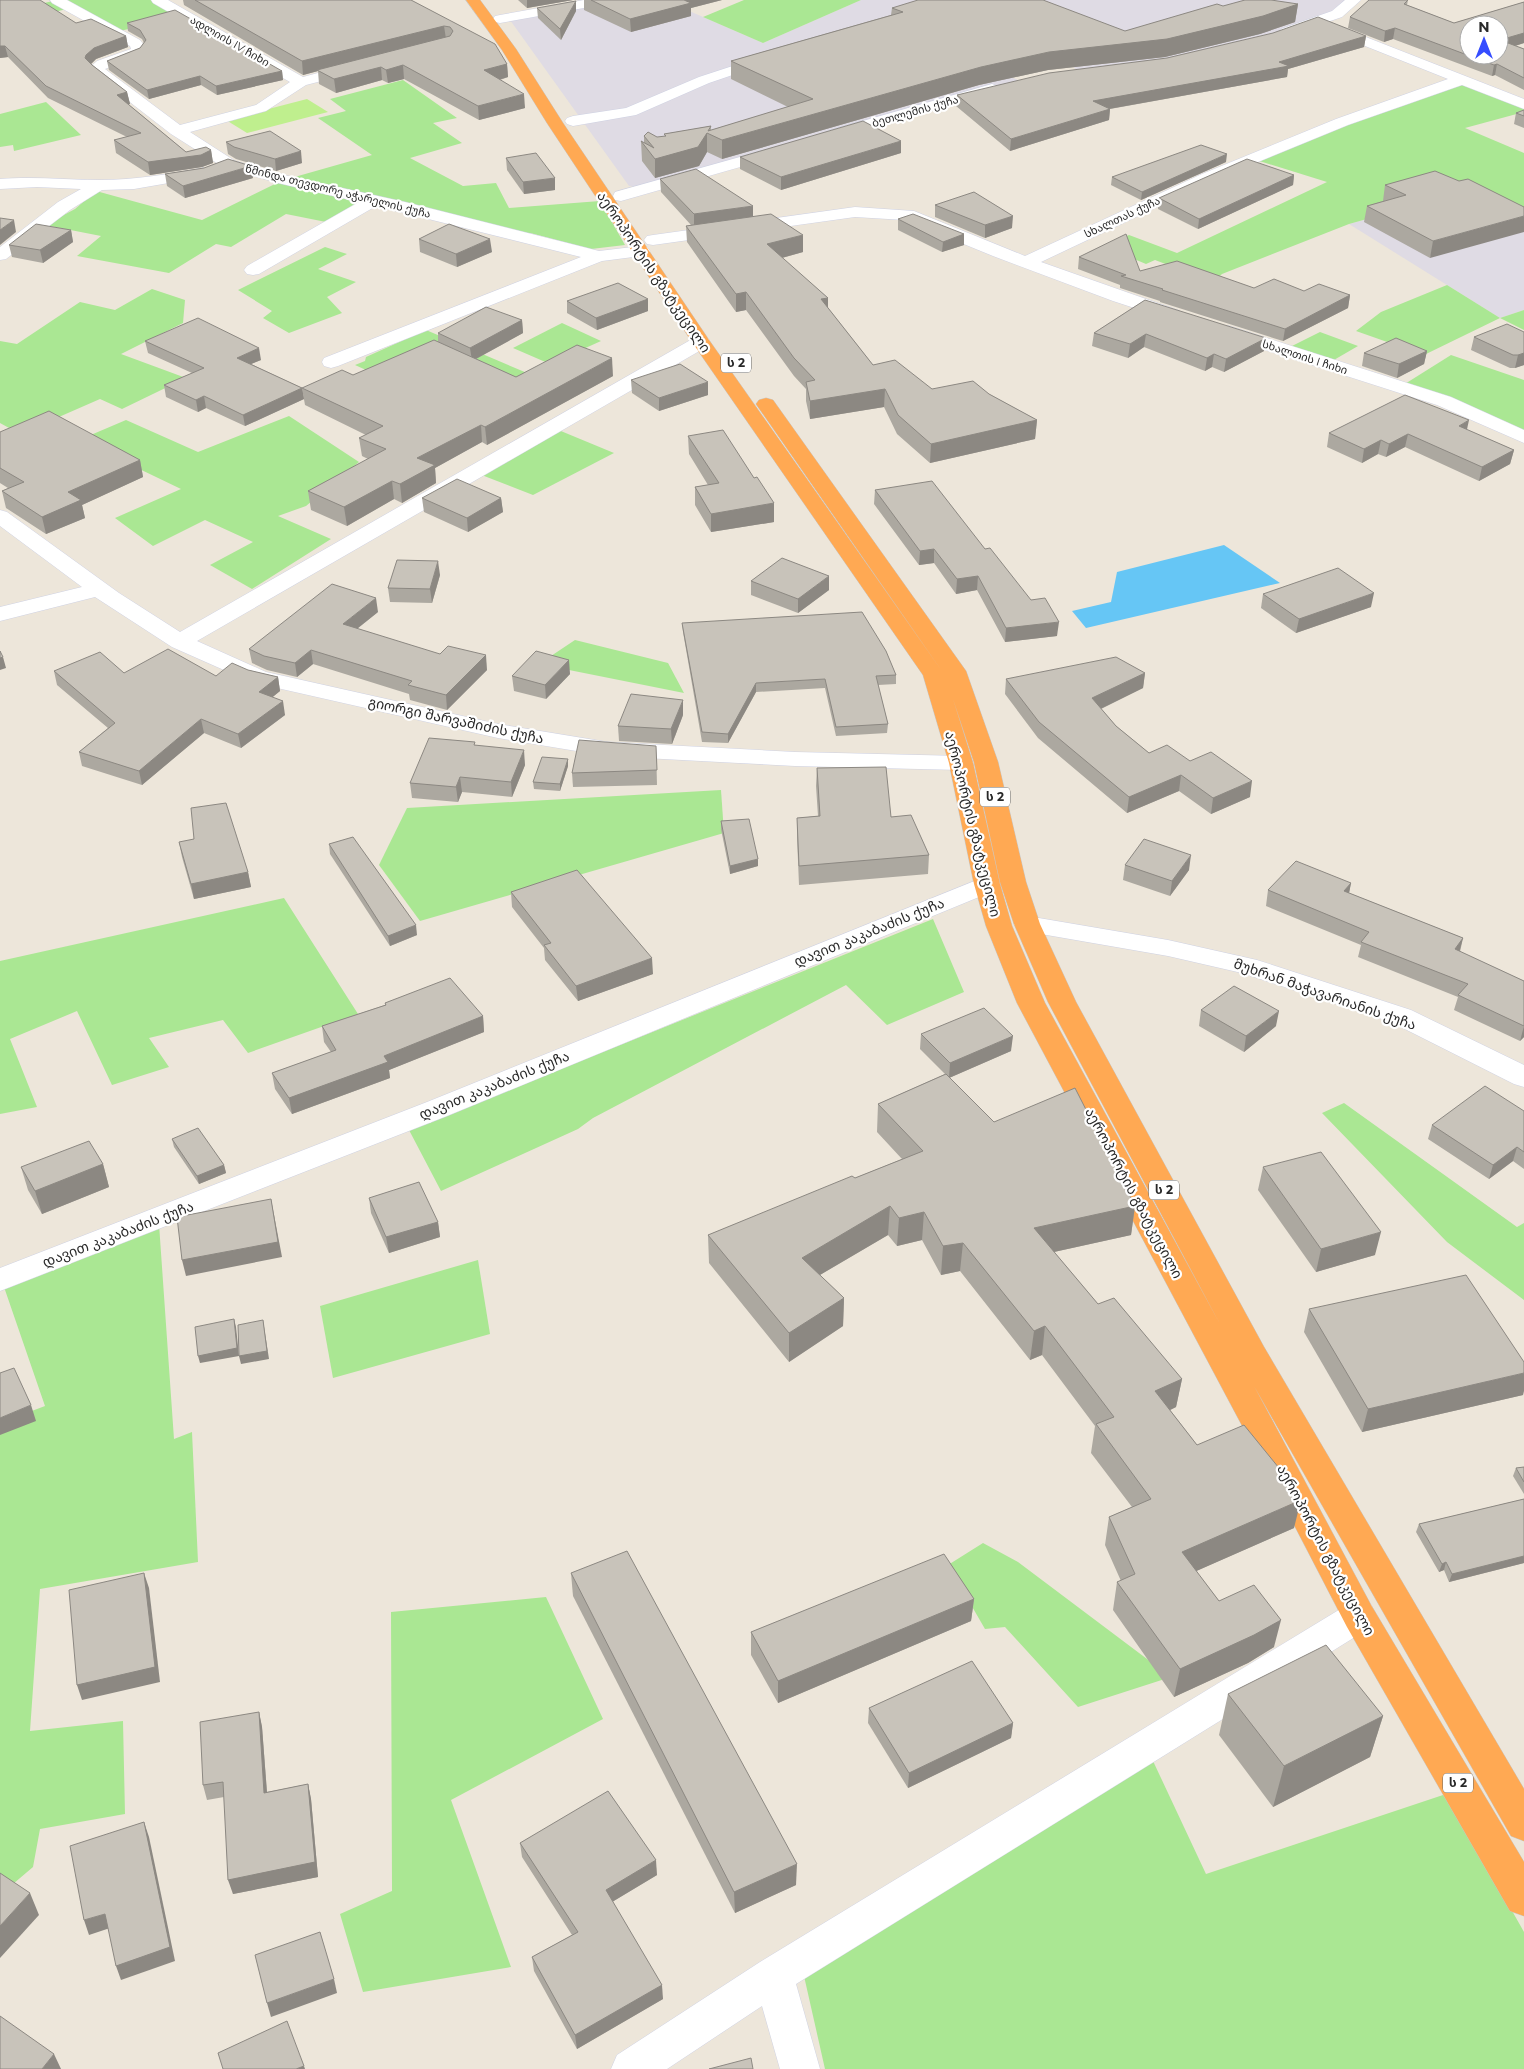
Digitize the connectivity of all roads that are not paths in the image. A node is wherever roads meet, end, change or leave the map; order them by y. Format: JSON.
{"nodes":[{"id":1,"x":57,"y":0,"type":"edge"},
{"id":2,"x":158,"y":0,"type":"edge"},
{"id":3,"x":473,"y":0,"type":"edge"},
{"id":4,"x":487,"y":0,"type":"edge"},
{"id":5,"x":606,"y":0,"type":"edge"},
{"id":6,"x":1354,"y":0,"type":"edge"},
{"id":7,"x":500,"y":19,"type":"junction"},
{"id":8,"x":1316,"y":21,"type":"junction"},
{"id":9,"x":1275,"y":36,"type":"edge"},
{"id":10,"x":783,"y":54,"type":"edge"},
{"id":11,"x":369,"y":64,"type":"edge"},
{"id":12,"x":1460,"y":80,"type":"junction"},
{"id":13,"x":301,"y":82,"type":"junction"},
{"id":14,"x":1005,"y":86,"type":"edge"},
{"id":15,"x":1524,"y":104,"type":"edge"},
{"id":16,"x":567,"y":113,"type":"junction"},
{"id":17,"x":177,"y":131,"type":"junction"},
{"id":18,"x":816,"y":140,"type":"edge"},
{"id":19,"x":789,"y":148,"type":"edge"},
{"id":20,"x":229,"y":164,"type":"junction"},
{"id":21,"x":0,"y":184,"type":"edge"},
{"id":22,"x":98,"y":185,"type":"junction"},
{"id":23,"x":622,"y":196,"type":"junction"},
{"id":24,"x":374,"y":200,"type":"junction"},
{"id":25,"x":647,"y":246,"type":"junction"},
{"id":26,"x":0,"y":254,"type":"edge"},
{"id":27,"x":599,"y":256,"type":"junction"},
{"id":28,"x":1026,"y":262,"type":"junction"},
{"id":29,"x":253,"y":270,"type":"dead end"},
{"id":30,"x":1192,"y":321,"type":"edge"},
{"id":31,"x":1211,"y":327,"type":"edge"},
{"id":32,"x":701,"y":342,"type":"junction"},
{"id":33,"x":331,"y":362,"type":"dead end"},
{"id":34,"x":1524,"y":437,"type":"edge"},
{"id":35,"x":0,"y":516,"type":"edge"},
{"id":36,"x":100,"y":589,"type":"junction"},
{"id":37,"x":0,"y":614,"type":"edge"},
{"id":38,"x":180,"y":642,"type":"junction"},
{"id":39,"x":960,"y":763,"type":"junction"},
{"id":40,"x":987,"y":884,"type":"junction"},
{"id":41,"x":1027,"y":924,"type":"junction"},
{"id":42,"x":1524,"y":1077,"type":"edge"},
{"id":43,"x":0,"y":1280,"type":"edge"},
{"id":44,"x":1359,"y":1616,"type":"junction"},
{"id":45,"x":1524,"y":1824,"type":"edge"},
{"id":46,"x":1524,"y":1898,"type":"edge"},
{"id":47,"x":774,"y":1976,"type":"junction"},
{"id":48,"x":631,"y":2069,"type":"edge"},
{"id":49,"x":800,"y":2069,"type":"edge"}],
"edges":[{"from":1,"to":17,"type":"street","name":"წმინდა თევდორე აჭარელის ქუჩა"},
{"from":2,"to":13,"type":"street","name":"ადლიის IV ჩიხი"},
{"from":3,"to":25,"type":"highway","name":"აეროპორტის გზატკეცილი","number":"ს 2"},
{"from":4,"to":7,"type":"highway","name":"აეროპორტის გზატკეცილი","number":"ს 2"},
{"from":5,"to":7,"type":"street"},
{"from":6,"to":8,"type":"street"},
{"from":7,"to":16,"type":"highway","name":"აეროპორტის გზატკეცილი","number":"ს 2"},
{"from":8,"to":9,"type":"street"},
{"from":8,"to":12,"type":"street"},
{"from":10,"to":16,"type":"street"},
{"from":11,"to":13,"type":"street"},
{"from":12,"to":15,"type":"street"},
{"from":12,"to":28,"type":"street","name":"სხალთას ქუჩა"},
{"from":13,"to":17,"type":"street"},
{"from":14,"to":18,"type":"street","name":"ბეთლემის ქუჩა"},
{"from":16,"to":23,"type":"highway","name":"აეროპორტის გზატკეცილი","number":"ს 2"},
{"from":17,"to":20,"type":"street","name":"წმინდა თევდორე აჭარელის ქუჩა"},
{"from":19,"to":23,"type":"street"},
{"from":20,"to":22,"type":"street"},
{"from":20,"to":24,"type":"street","name":"წმინდა თევდორე აჭარელის ქუჩა"},
{"from":21,"to":22,"type":"street"},
{"from":22,"to":26,"type":"street"},
{"from":23,"to":25,"type":"highway","name":"აეროპორტის გზატკეცილი","number":"ს 2"},
{"from":24,"to":27,"type":"street","name":"წმინდა თევდორე აჭარელის ქუჩა"},
{"from":24,"to":29,"type":"street"},
{"from":25,"to":27,"type":"street","name":"წმინდა თევდორე აჭარელის ქუჩა"},
{"from":25,"to":28,"type":"street"},
{"from":25,"to":32,"type":"highway","name":"აეროპორტის გზატკეცილი","number":"ს 2"},
{"from":25,"to":41,"type":"highway","name":"აეროპორტის გზატკეცილი","number":"ს 2"},
{"from":27,"to":33,"type":"street","name":"წმინდა თევდორე აჭარელის ქუჩა"},
{"from":28,"to":30,"type":"street"},
{"from":31,"to":34,"type":"street","name":"სხალთის I ჩიხი"},
{"from":32,"to":38,"type":"street"},
{"from":32,"to":39,"type":"highway","name":"აეროპორტის გზატკეცილი","number":"ს 2"},
{"from":35,"to":36,"type":"street","name":"გიორგი შარვაშიძის ქუჩა"},
{"from":36,"to":37,"type":"street"},
{"from":36,"to":38,"type":"street","name":"გიორგი შარვაშიძის ქუჩა"},
{"from":38,"to":39,"type":"street","name":"გიორგი შარვაშიძის ქუჩა"},
{"from":39,"to":40,"type":"highway","name":"აეროპორტის გზატკეცილი","number":"ს 2"},
{"from":40,"to":43,"type":"street","name":"დავით კაკაბაძის ქუჩა"},
{"from":40,"to":44,"type":"highway","name":"აეროპორტის გზატკეცილი","number":"ს 2"},
{"from":41,"to":42,"type":"street","name":"მუხრან მაჭავარიანის ქუჩა"},
{"from":41,"to":45,"type":"highway","name":"აეროპორტის გზატკეცილი","number":"ს 2"},
{"from":44,"to":46,"type":"highway","name":"აეროპორტის გზატკეცილი","number":"ს 2"},
{"from":44,"to":47,"type":"street"},
{"from":47,"to":48,"type":"street"},
{"from":47,"to":49,"type":"street"}]}
